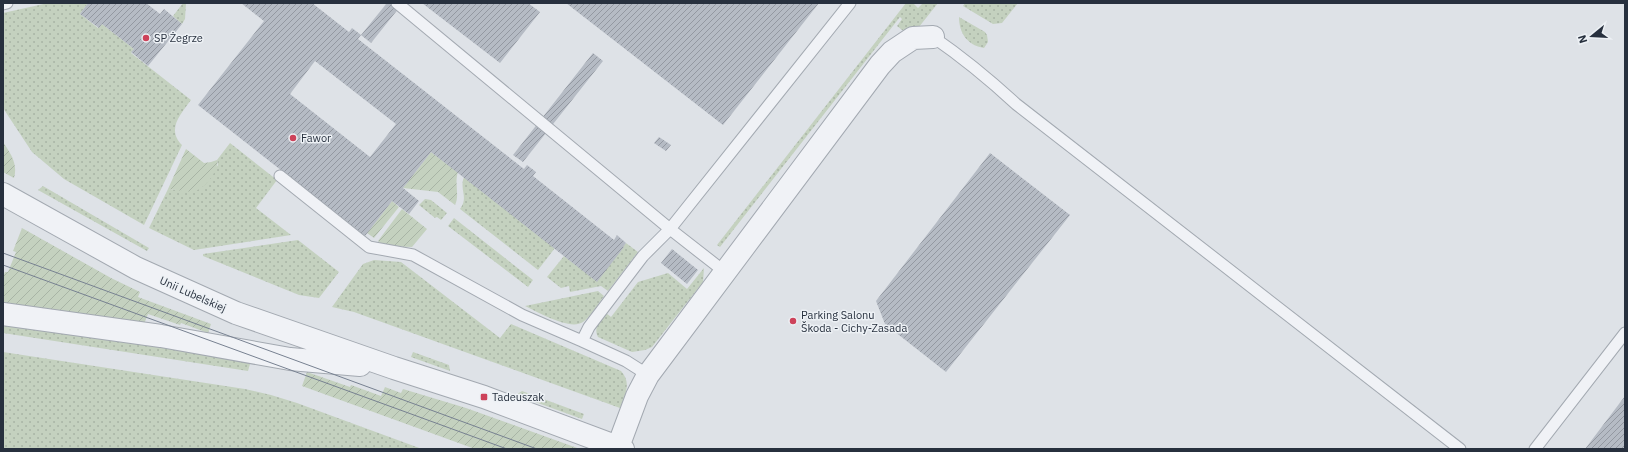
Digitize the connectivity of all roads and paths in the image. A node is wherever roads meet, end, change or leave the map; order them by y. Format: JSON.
{"nodes":[{"id":1,"x":7,"y":3,"type":"edge"},
{"id":2,"x":397,"y":3,"type":"edge"},
{"id":3,"x":850,"y":3,"type":"edge"},
{"id":4,"x":3,"y":4,"type":"edge"},
{"id":5,"x":933,"y":37,"type":"joint"},
{"id":6,"x":280,"y":176,"type":"dead end"},
{"id":7,"x":3,"y":194,"type":"edge"},
{"id":8,"x":670,"y":229,"type":"junction"},
{"id":9,"x":725,"y":272,"type":"junction"},
{"id":10,"x":3,"y":314,"type":"edge"},
{"id":11,"x":1625,"y":334,"type":"edge"},
{"id":12,"x":582,"y":341,"type":"junction"},
{"id":13,"x":394,"y":368,"type":"junction"},
{"id":14,"x":648,"y":375,"type":"junction"},
{"id":15,"x":620,"y":448,"type":"edge"},
{"id":16,"x":1460,"y":449,"type":"edge"},
{"id":17,"x":1535,"y":449,"type":"edge"}],
"edges":[{"from":1,"to":4,"type":"lane"},
{"from":2,"to":8,"type":"lane"},
{"from":3,"to":8,"type":"lane"},
{"from":5,"to":9,"type":"street"},
{"from":5,"to":16,"type":"lane"},
{"from":6,"to":12,"type":"lane"},
{"from":7,"to":13,"type":"street","name":"Unii Lubelskiej"},
{"from":8,"to":9,"type":"lane"},
{"from":8,"to":12,"type":"lane"},
{"from":9,"to":14,"type":"street"},
{"from":10,"to":13,"type":"street","name":"Unii Lubelskiej"},
{"from":11,"to":17,"type":"lane"},
{"from":12,"to":14,"type":"lane"},
{"from":13,"to":15,"type":"street","name":"Unii Lubelskiej"},
{"from":14,"to":15,"type":"street"}]}
